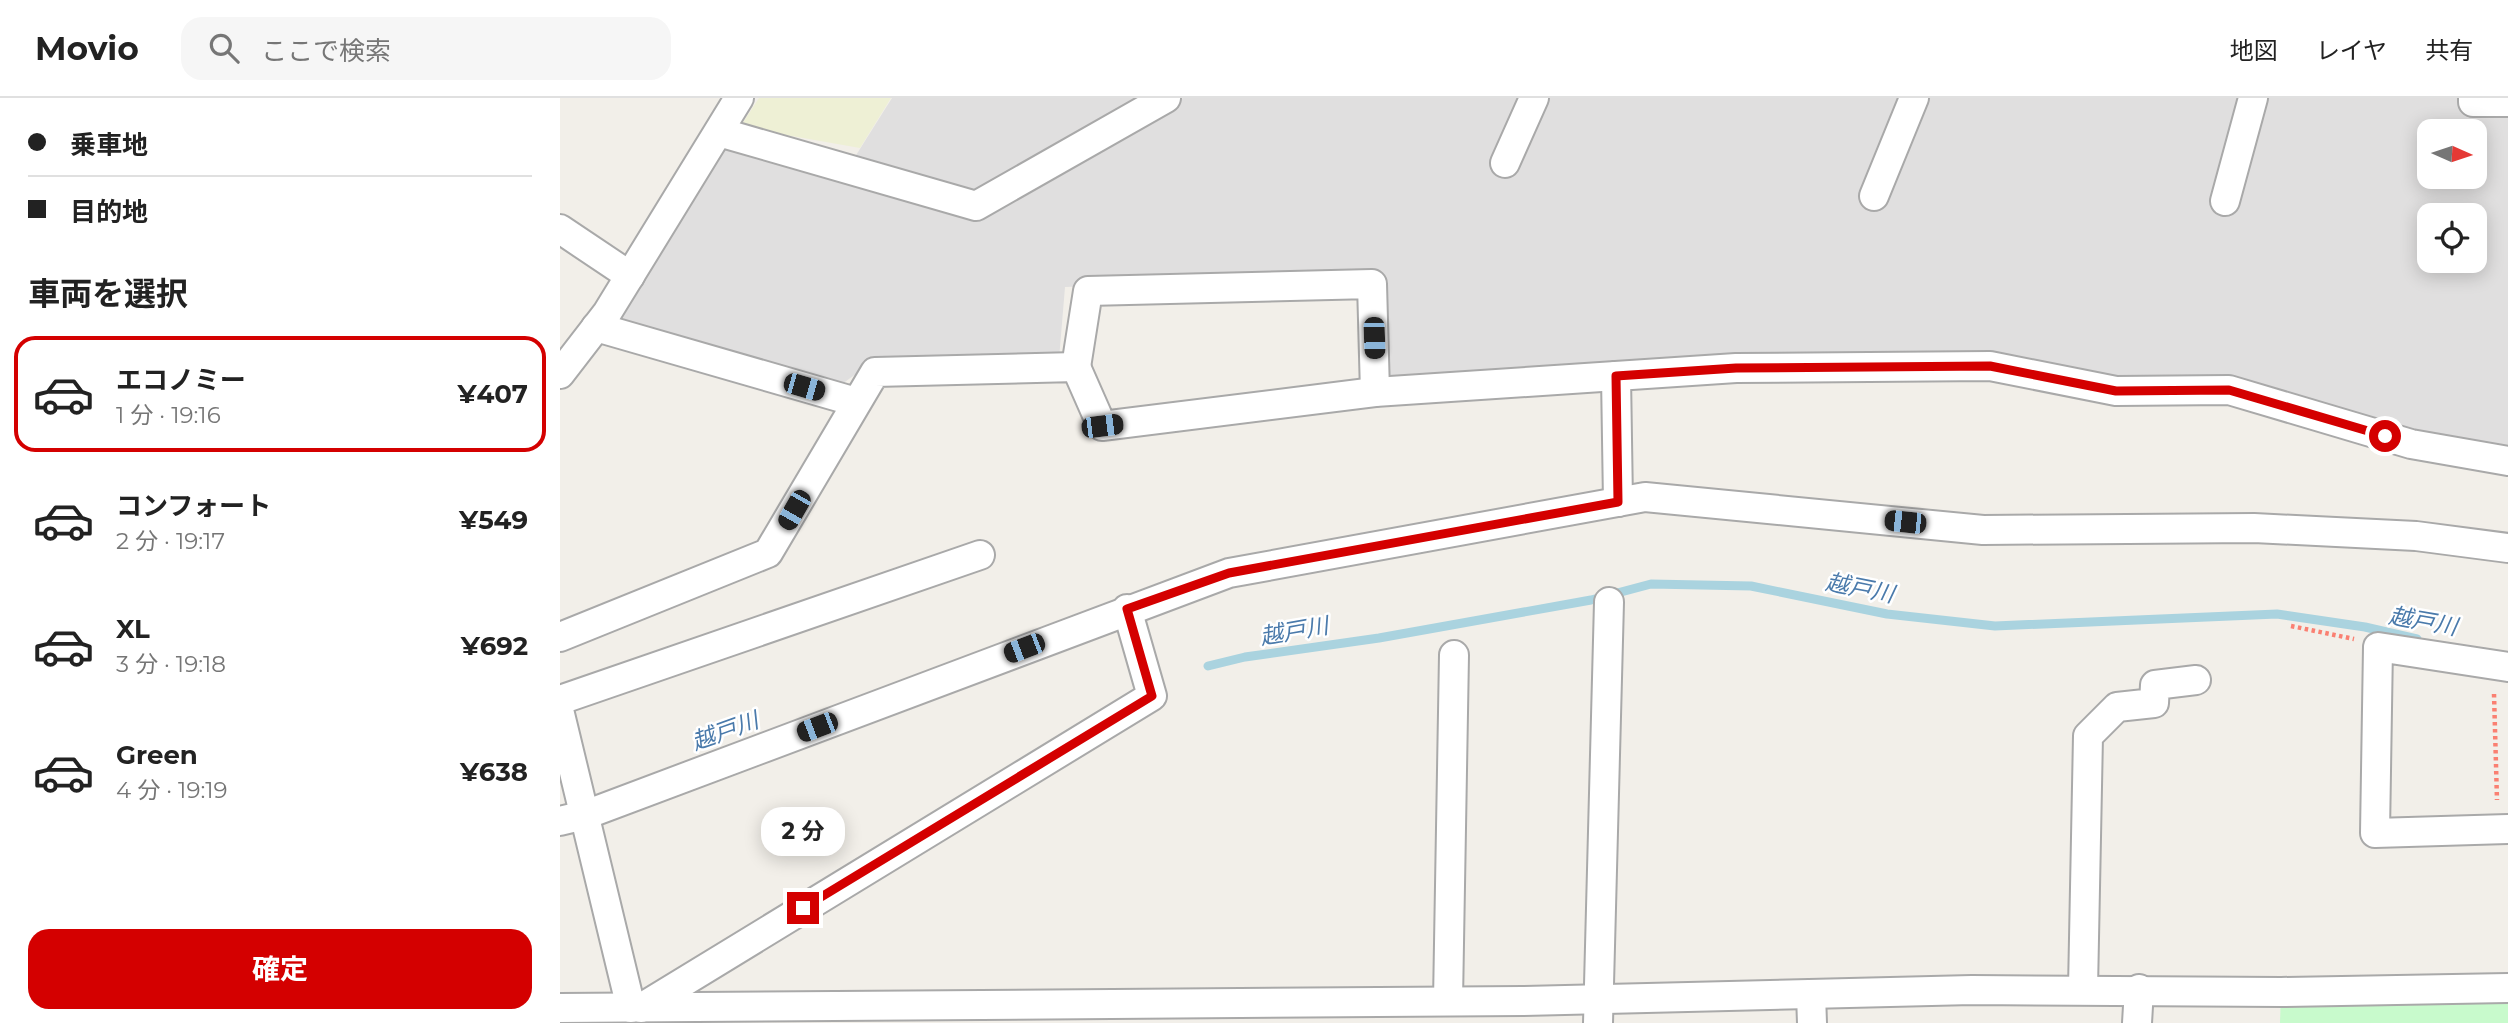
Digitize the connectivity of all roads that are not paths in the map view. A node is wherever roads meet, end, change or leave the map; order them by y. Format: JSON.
{"nodes":[{"id":1,"x":739,"y":98,"type":"edge"},
{"id":2,"x":1166,"y":98,"type":"edge"},
{"id":3,"x":1534,"y":98,"type":"edge"},
{"id":4,"x":1914,"y":98,"type":"edge"},
{"id":5,"x":2253,"y":98,"type":"edge"},
{"id":6,"x":2473,"y":98,"type":"edge"},
{"id":7,"x":2508,"y":102,"type":"edge"},
{"id":8,"x":719,"y":132,"type":"junction"},
{"id":9,"x":1505,"y":163,"type":"dead end"},
{"id":10,"x":1874,"y":196,"type":"dead end"},
{"id":11,"x":2225,"y":201,"type":"dead end"},
{"id":12,"x":560,"y":229,"type":"edge"},
{"id":13,"x":630,"y":276,"type":"junction"},
{"id":14,"x":596,"y":327,"type":"junction"},
{"id":15,"x":1076,"y":367,"type":"junction"},
{"id":16,"x":560,"y":374,"type":"edge"},
{"id":17,"x":1616,"y":376,"type":"junction"},
{"id":18,"x":1375,"y":392,"type":"junction"},
{"id":19,"x":856,"y":402,"type":"junction"},
{"id":20,"x":2508,"y":461,"type":"edge"},
{"id":21,"x":1618,"y":502,"type":"junction"},
{"id":22,"x":2508,"y":548,"type":"edge"},
{"id":23,"x":979,"y":555,"type":"dead end"},
{"id":24,"x":1609,"y":602,"type":"dead end"},
{"id":25,"x":1127,"y":609,"type":"junction"},
{"id":26,"x":560,"y":637,"type":"edge"},
{"id":27,"x":1454,"y":655,"type":"dead end"},
{"id":28,"x":2501,"y":666,"type":"edge"},
{"id":29,"x":2196,"y":680,"type":"dead end"},
{"id":30,"x":560,"y":700,"type":"edge"},
{"id":31,"x":560,"y":715,"type":"edge"},
{"id":32,"x":575,"y":810,"type":"edge"},
{"id":33,"x":2503,"y":829,"type":"edge"},
{"id":34,"x":2508,"y":988,"type":"edge"},
{"id":35,"x":2083,"y":989,"type":"junction"},
{"id":36,"x":2139,"y":989,"type":"junction"},
{"id":37,"x":1811,"y":994,"type":"junction"},
{"id":38,"x":1448,"y":1001,"type":"junction"},
{"id":39,"x":560,"y":1008,"type":"edge"},
{"id":40,"x":1597,"y":1011,"type":"edge"},
{"id":41,"x":646,"y":1012,"type":"edge"},
{"id":42,"x":1105,"y":1013,"type":"edge"},
{"id":43,"x":1229,"y":1013,"type":"edge"},
{"id":44,"x":863,"y":1014,"type":"edge"},
{"id":45,"x":1812,"y":1023,"type":"edge"},
{"id":46,"x":2137,"y":1023,"type":"edge"}],
"edges":[{"from":1,"to":8,"type":"street"},
{"from":2,"to":8,"type":"street"},
{"from":3,"to":9,"type":"street"},
{"from":4,"to":10,"type":"street"},
{"from":5,"to":11,"type":"street"},
{"from":6,"to":7,"type":"street"},
{"from":8,"to":13,"type":"street"},
{"from":12,"to":13,"type":"street"},
{"from":13,"to":14,"type":"street"},
{"from":14,"to":16,"type":"street"},
{"from":14,"to":19,"type":"street"},
{"from":15,"to":18,"type":"street"},
{"from":15,"to":18,"type":"street"},
{"from":15,"to":19,"type":"street"},
{"from":17,"to":18,"type":"street"},
{"from":17,"to":20,"type":"street"},
{"from":17,"to":21,"type":"street"},
{"from":19,"to":26,"type":"street"},
{"from":21,"to":22,"type":"street"},
{"from":21,"to":25,"type":"street"},
{"from":23,"to":30,"type":"street"},
{"from":24,"to":40,"type":"street"},
{"from":25,"to":32,"type":"street"},
{"from":25,"to":41,"type":"street"},
{"from":27,"to":38,"type":"street"},
{"from":28,"to":33,"type":"street"},
{"from":29,"to":35,"type":"street"},
{"from":31,"to":32,"type":"street"},
{"from":32,"to":41,"type":"street"},
{"from":34,"to":36,"type":"street"},
{"from":35,"to":36,"type":"street"},
{"from":35,"to":37,"type":"street"},
{"from":36,"to":46,"type":"street"},
{"from":37,"to":40,"type":"street"},
{"from":37,"to":45,"type":"street"},
{"from":38,"to":40,"type":"street"},
{"from":38,"to":43,"type":"street"},
{"from":39,"to":41,"type":"street"},
{"from":41,"to":44,"type":"street"},
{"from":42,"to":43,"type":"street"},
{"from":42,"to":44,"type":"street"}]}
